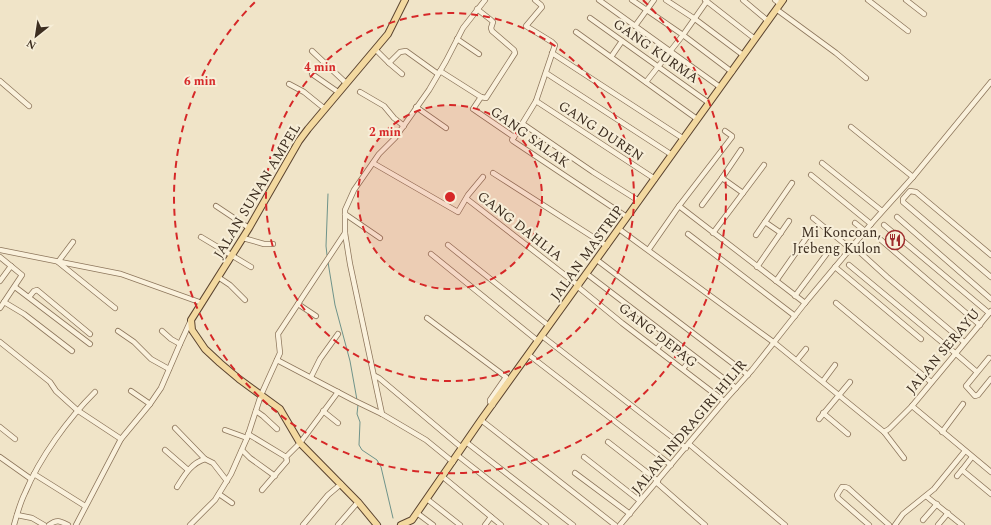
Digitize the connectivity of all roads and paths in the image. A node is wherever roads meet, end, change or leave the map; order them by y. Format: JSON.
{"nodes":[{"id":1,"x":405,"y":0,"type":"edge"},
{"id":2,"x":485,"y":0,"type":"edge"},
{"id":3,"x":535,"y":0,"type":"edge"},
{"id":4,"x":599,"y":0,"type":"edge"},
{"id":5,"x":632,"y":0,"type":"edge"},
{"id":6,"x":654,"y":0,"type":"edge"},
{"id":7,"x":666,"y":0,"type":"edge"},
{"id":8,"x":743,"y":0,"type":"edge"},
{"id":9,"x":774,"y":0,"type":"edge"},
{"id":10,"x":868,"y":0,"type":"edge"},
{"id":11,"x":906,"y":0,"type":"edge"},
{"id":12,"x":706,"y":1,"type":"edge"},
{"id":13,"x":780,"y":5,"type":"edge"},
{"id":14,"x":477,"y":10,"type":"junction"},
{"id":15,"x":647,"y":10,"type":"junction"},
{"id":16,"x":924,"y":14,"type":"dead end"},
{"id":17,"x":590,"y":18,"type":"dead end"},
{"id":18,"x":694,"y":19,"type":"junction"},
{"id":19,"x":768,"y":21,"type":"junction"},
{"id":20,"x":635,"y":26,"type":"junction"},
{"id":21,"x":908,"y":31,"type":"dead end"},
{"id":22,"x":576,"y":32,"type":"dead end"},
{"id":23,"x":683,"y":35,"type":"junction"},
{"id":24,"x":457,"y":39,"type":"junction"},
{"id":25,"x":755,"y":39,"type":"junction"},
{"id":26,"x":622,"y":41,"type":"junction"},
{"id":27,"x":312,"y":51,"type":"dead end"},
{"id":28,"x":671,"y":51,"type":"junction"},
{"id":29,"x":552,"y":53,"type":"junction"},
{"id":30,"x":479,"y":54,"type":"dead end"},
{"id":31,"x":382,"y":56,"type":"junction"},
{"id":32,"x":743,"y":56,"type":"junction"},
{"id":33,"x":611,"y":57,"type":"junction"},
{"id":34,"x":659,"y":66,"type":"junction"},
{"id":35,"x":439,"y":72,"type":"junction"},
{"id":36,"x":732,"y":72,"type":"junction"},
{"id":37,"x":546,"y":73,"type":"junction"},
{"id":38,"x":312,"y":74,"type":"dead end"},
{"id":39,"x":402,"y":74,"type":"dead end"},
{"id":40,"x":866,"y":78,"type":"dead end"},
{"id":41,"x":0,"y":81,"type":"edge"},
{"id":42,"x":646,"y":82,"type":"junction"},
{"id":43,"x":991,"y":82,"type":"edge"},
{"id":44,"x":346,"y":83,"type":"junction"},
{"id":45,"x":290,"y":84,"type":"dead end"},
{"id":46,"x":720,"y":87,"type":"junction"},
{"id":47,"x":338,"y":92,"type":"junction"},
{"id":48,"x":360,"y":92,"type":"dead end"},
{"id":49,"x":481,"y":97,"type":"junction"},
{"id":50,"x":536,"y":101,"type":"junction"},
{"id":51,"x":709,"y":103,"type":"junction"},
{"id":52,"x":29,"y":106,"type":"dead end"},
{"id":53,"x":416,"y":107,"type":"junction"},
{"id":54,"x":325,"y":109,"type":"junction"},
{"id":55,"x":697,"y":119,"type":"junction"},
{"id":56,"x":522,"y":124,"type":"junction"},
{"id":57,"x":404,"y":126,"type":"junction"},
{"id":58,"x":851,"y":126,"type":"dead end"},
{"id":59,"x":446,"y":128,"type":"dead end"},
{"id":60,"x":725,"y":131,"type":"dead end"},
{"id":61,"x":514,"y":137,"type":"junction"},
{"id":62,"x":684,"y":139,"type":"junction"},
{"id":63,"x":741,"y":150,"type":"dead end"},
{"id":64,"x":672,"y":155,"type":"junction"},
{"id":65,"x":373,"y":163,"type":"junction"},
{"id":66,"x":822,"y":163,"type":"dead end"},
{"id":67,"x":764,"y":165,"type":"dead end"},
{"id":68,"x":493,"y":173,"type":"dead end"},
{"id":69,"x":811,"y":175,"type":"dead end"},
{"id":70,"x":483,"y":177,"type":"dead end"},
{"id":71,"x":912,"y":177,"type":"junction"},
{"id":72,"x":722,"y":178,"type":"junction"},
{"id":73,"x":655,"y":179,"type":"junction"},
{"id":74,"x":792,"y":183,"type":"dead end"},
{"id":75,"x":743,"y":193,"type":"junction"},
{"id":76,"x":467,"y":199,"type":"junction"},
{"id":77,"x":639,"y":201,"type":"junction"},
{"id":78,"x":702,"y":205,"type":"dead end"},
{"id":79,"x":216,"y":206,"type":"dead end"},
{"id":80,"x":679,"y":206,"type":"junction"},
{"id":81,"x":882,"y":211,"type":"junction"},
{"id":82,"x":345,"y":214,"type":"junction"},
{"id":83,"x":627,"y":217,"type":"junction"},
{"id":84,"x":897,"y":217,"type":"dead end"},
{"id":85,"x":813,"y":218,"type":"dead end"},
{"id":86,"x":789,"y":221,"type":"dead end"},
{"id":87,"x":765,"y":222,"type":"junction"},
{"id":88,"x":855,"y":223,"type":"dead end"},
{"id":89,"x":872,"y":224,"type":"junction"},
{"id":90,"x":884,"y":225,"type":"dead end"},
{"id":91,"x":249,"y":228,"type":"junction"},
{"id":92,"x":619,"y":229,"type":"junction"},
{"id":93,"x":865,"y":231,"type":"junction"},
{"id":94,"x":345,"y":233,"type":"junction"},
{"id":95,"x":713,"y":233,"type":"junction"},
{"id":96,"x":780,"y":233,"type":"junction"},
{"id":97,"x":688,"y":234,"type":"dead end"},
{"id":98,"x":809,"y":234,"type":"dead end"},
{"id":99,"x":756,"y":235,"type":"dead end"},
{"id":100,"x":201,"y":238,"type":"dead end"},
{"id":101,"x":243,"y":238,"type":"junction"},
{"id":102,"x":380,"y":238,"type":"dead end"},
{"id":103,"x":880,"y":240,"type":"dead end"},
{"id":104,"x":74,"y":242,"type":"dead end"},
{"id":105,"x":273,"y":244,"type":"dead end"},
{"id":106,"x":448,"y":245,"type":"dead end"},
{"id":107,"x":607,"y":246,"type":"junction"},
{"id":108,"x":830,"y":248,"type":"dead end"},
{"id":109,"x":854,"y":248,"type":"junction"},
{"id":110,"x":649,"y":249,"type":"junction"},
{"id":111,"x":0,"y":250,"type":"edge"},
{"id":112,"x":431,"y":254,"type":"dead end"},
{"id":113,"x":991,"y":255,"type":"edge"},
{"id":114,"x":232,"y":256,"type":"junction"},
{"id":115,"x":0,"y":257,"type":"edge"},
{"id":116,"x":597,"y":260,"type":"junction"},
{"id":117,"x":58,"y":262,"type":"junction"},
{"id":118,"x":849,"y":265,"type":"dead end"},
{"id":119,"x":11,"y":266,"type":"junction"},
{"id":120,"x":251,"y":267,"type":"dead end"},
{"id":121,"x":757,"y":267,"type":"junction"},
{"id":122,"x":837,"y":269,"type":"junction"},
{"id":123,"x":587,"y":274,"type":"junction"},
{"id":124,"x":218,"y":277,"type":"junction"},
{"id":125,"x":991,"y":277,"type":"edge"},
{"id":126,"x":0,"y":281,"type":"edge"},
{"id":127,"x":776,"y":281,"type":"junction"},
{"id":128,"x":578,"y":286,"type":"junction"},
{"id":129,"x":15,"y":287,"type":"junction"},
{"id":130,"x":795,"y":296,"type":"junction"},
{"id":131,"x":29,"y":297,"type":"junction"},
{"id":132,"x":991,"y":299,"type":"edge"},
{"id":133,"x":245,"y":300,"type":"dead end"},
{"id":134,"x":4,"y":302,"type":"junction"},
{"id":135,"x":202,"y":303,"type":"junction"},
{"id":136,"x":805,"y":303,"type":"junction"},
{"id":137,"x":836,"y":303,"type":"dead end"},
{"id":138,"x":298,"y":304,"type":"junction"},
{"id":139,"x":0,"y":308,"type":"edge"},
{"id":140,"x":115,"y":308,"type":"dead end"},
{"id":141,"x":989,"y":314,"type":"edge"},
{"id":142,"x":316,"y":316,"type":"dead end"},
{"id":143,"x":795,"y":316,"type":"junction"},
{"id":144,"x":427,"y":318,"type":"dead end"},
{"id":145,"x":191,"y":320,"type":"junction"},
{"id":146,"x":991,"y":321,"type":"edge"},
{"id":147,"x":980,"y":324,"type":"junction"},
{"id":148,"x":549,"y":326,"type":"junction"},
{"id":149,"x":118,"y":331,"type":"dead end"},
{"id":150,"x":162,"y":331,"type":"dead end"},
{"id":151,"x":90,"y":334,"type":"dead end"},
{"id":152,"x":338,"y":334,"type":"dead end"},
{"id":153,"x":183,"y":336,"type":"junction"},
{"id":154,"x":195,"y":336,"type":"junction"},
{"id":155,"x":542,"y":336,"type":"junction"},
{"id":156,"x":667,"y":336,"type":"junction"},
{"id":157,"x":921,"y":339,"type":"dead end"},
{"id":158,"x":538,"y":341,"type":"junction"},
{"id":159,"x":0,"y":342,"type":"edge"},
{"id":160,"x":964,"y":342,"type":"junction"},
{"id":161,"x":90,"y":344,"type":"dead end"},
{"id":162,"x":180,"y":344,"type":"junction"},
{"id":163,"x":776,"y":344,"type":"junction"},
{"id":164,"x":657,"y":349,"type":"junction"},
{"id":165,"x":806,"y":349,"type":"dead end"},
{"id":166,"x":72,"y":351,"type":"dead end"},
{"id":167,"x":955,"y":353,"type":"junction"},
{"id":168,"x":529,"y":354,"type":"junction"},
{"id":169,"x":693,"y":356,"type":"junction"},
{"id":170,"x":989,"y":358,"type":"dead end"},
{"id":171,"x":277,"y":360,"type":"junction"},
{"id":172,"x":797,"y":360,"type":"junction"},
{"id":173,"x":835,"y":365,"type":"dead end"},
{"id":174,"x":169,"y":369,"type":"junction"},
{"id":175,"x":683,"y":369,"type":"junction"},
{"id":176,"x":977,"y":372,"type":"junction"},
{"id":177,"x":748,"y":375,"type":"junction"},
{"id":178,"x":375,"y":376,"type":"junction"},
{"id":179,"x":311,"y":377,"type":"junction"},
{"id":180,"x":991,"y":379,"type":"edge"},
{"id":181,"x":507,"y":380,"type":"junction"},
{"id":182,"x":823,"y":381,"type":"junction"},
{"id":183,"x":850,"y":382,"type":"dead end"},
{"id":184,"x":931,"y":382,"type":"junction"},
{"id":185,"x":736,"y":388,"type":"junction"},
{"id":186,"x":131,"y":391,"type":"dead end"},
{"id":187,"x":95,"y":392,"type":"dead end"},
{"id":188,"x":338,"y":392,"type":"junction"},
{"id":189,"x":261,"y":395,"type":"junction"},
{"id":190,"x":839,"y":395,"type":"junction"},
{"id":191,"x":724,"y":401,"type":"junction"},
{"id":192,"x":150,"y":404,"type":"junction"},
{"id":193,"x":963,"y":404,"type":"dead end"},
{"id":194,"x":912,"y":406,"type":"junction"},
{"id":195,"x":77,"y":410,"type":"junction"},
{"id":196,"x":323,"y":411,"type":"junction"},
{"id":197,"x":256,"y":412,"type":"junction"},
{"id":198,"x":823,"y":413,"type":"junction"},
{"id":199,"x":382,"y":414,"type":"junction"},
{"id":200,"x":819,"y":419,"type":"dead end"},
{"id":201,"x":481,"y":420,"type":"junction"},
{"id":202,"x":338,"y":423,"type":"dead end"},
{"id":203,"x":0,"y":427,"type":"edge"},
{"id":204,"x":175,"y":428,"type":"dead end"},
{"id":205,"x":277,"y":429,"type":"dead end"},
{"id":206,"x":225,"y":430,"type":"dead end"},
{"id":207,"x":884,"y":432,"type":"junction"},
{"id":208,"x":942,"y":432,"type":"junction"},
{"id":209,"x":848,"y":434,"type":"dead end"},
{"id":210,"x":247,"y":436,"type":"junction"},
{"id":211,"x":15,"y":439,"type":"dead end"},
{"id":212,"x":121,"y":439,"type":"junction"},
{"id":213,"x":608,"y":442,"type":"dead end"},
{"id":214,"x":300,"y":443,"type":"junction"},
{"id":215,"x":464,"y":445,"type":"junction"},
{"id":216,"x":690,"y":446,"type":"junction"},
{"id":217,"x":164,"y":450,"type":"dead end"},
{"id":218,"x":242,"y":450,"type":"junction"},
{"id":219,"x":965,"y":451,"type":"junction"},
{"id":220,"x":457,"y":455,"type":"junction"},
{"id":221,"x":0,"y":457,"type":"edge"},
{"id":222,"x":286,"y":457,"type":"junction"},
{"id":223,"x":584,"y":457,"type":"dead end"},
{"id":224,"x":972,"y":457,"type":"junction"},
{"id":225,"x":904,"y":458,"type":"dead end"},
{"id":226,"x":204,"y":459,"type":"junction"},
{"id":227,"x":453,"y":462,"type":"junction"},
{"id":228,"x":671,"y":465,"type":"junction"},
{"id":229,"x":188,"y":470,"type":"junction"},
{"id":230,"x":962,"y":470,"type":"junction"},
{"id":231,"x":991,"y":472,"type":"edge"},
{"id":232,"x":575,"y":473,"type":"dead end"},
{"id":233,"x":34,"y":474,"type":"junction"},
{"id":234,"x":275,"y":476,"type":"junction"},
{"id":235,"x":957,"y":476,"type":"dead end"},
{"id":236,"x":443,"y":477,"type":"junction"},
{"id":237,"x":31,"y":479,"type":"junction"},
{"id":238,"x":227,"y":482,"type":"junction"},
{"id":239,"x":658,"y":483,"type":"junction"},
{"id":240,"x":341,"y":484,"type":"junction"},
{"id":241,"x":177,"y":487,"type":"dead end"},
{"id":242,"x":262,"y":490,"type":"dead end"},
{"id":243,"x":219,"y":494,"type":"junction"},
{"id":244,"x":991,"y":494,"type":"edge"},
{"id":245,"x":926,"y":496,"type":"junction"},
{"id":246,"x":427,"y":499,"type":"junction"},
{"id":247,"x":640,"y":501,"type":"junction"},
{"id":248,"x":358,"y":502,"type":"junction"},
{"id":249,"x":232,"y":503,"type":"dead end"},
{"id":250,"x":937,"y":504,"type":"junction"},
{"id":251,"x":85,"y":506,"type":"junction"},
{"id":252,"x":417,"y":513,"type":"junction"},
{"id":253,"x":948,"y":513,"type":"junction"},
{"id":254,"x":630,"y":514,"type":"junction"},
{"id":255,"x":17,"y":515,"type":"junction"},
{"id":256,"x":491,"y":517,"type":"junction"},
{"id":257,"x":923,"y":520,"type":"dead end"},
{"id":258,"x":411,"y":523,"type":"edge"},
{"id":259,"x":14,"y":525,"type":"edge"},
{"id":260,"x":44,"y":525,"type":"edge"},
{"id":261,"x":49,"y":525,"type":"edge"},
{"id":262,"x":68,"y":525,"type":"edge"},
{"id":263,"x":76,"y":525,"type":"edge"},
{"id":264,"x":190,"y":525,"type":"edge"},
{"id":265,"x":303,"y":525,"type":"edge"},
{"id":266,"x":338,"y":525,"type":"edge"},
{"id":267,"x":377,"y":525,"type":"edge"},
{"id":268,"x":401,"y":525,"type":"edge"},
{"id":269,"x":433,"y":525,"type":"edge"},
{"id":270,"x":460,"y":525,"type":"edge"},
{"id":271,"x":484,"y":525,"type":"edge"},
{"id":272,"x":501,"y":525,"type":"edge"},
{"id":273,"x":546,"y":525,"type":"edge"},
{"id":274,"x":573,"y":525,"type":"edge"},
{"id":275,"x":615,"y":525,"type":"edge"},
{"id":276,"x":620,"y":525,"type":"edge"},
{"id":277,"x":705,"y":525,"type":"edge"},
{"id":278,"x":785,"y":525,"type":"edge"},
{"id":279,"x":869,"y":525,"type":"edge"},
{"id":280,"x":889,"y":525,"type":"edge"},
{"id":281,"x":895,"y":525,"type":"edge"},
{"id":282,"x":938,"y":525,"type":"edge"},
{"id":283,"x":961,"y":525,"type":"edge"}],
"edges":[{"from":1,"to":31,"type":"main road","name":"JALAN SUNAN AMPEL"},
{"from":2,"to":14,"type":"street"},
{"from":3,"to":29,"type":"street"},
{"from":4,"to":20,"type":"street"},
{"from":5,"to":15,"type":"street"},
{"from":6,"to":15,"type":"street"},
{"from":7,"to":18,"type":"street"},
{"from":8,"to":19,"type":"street"},
{"from":9,"to":13,"type":"street"},
{"from":10,"to":21,"type":"street"},
{"from":11,"to":16,"type":"street"},
{"from":12,"to":18,"type":"street"},
{"from":12,"to":25,"type":"street"},
{"from":13,"to":19,"type":"main road","name":"JALAN MASTRIP"},
{"from":13,"to":40,"type":"street"},
{"from":14,"to":24,"type":"street"},
{"from":14,"to":49,"type":"street"},
{"from":15,"to":20,"type":"street"},
{"from":15,"to":23,"type":"street"},
{"from":17,"to":26,"type":"street","name":"GANG KURMA"},
{"from":18,"to":23,"type":"street"},
{"from":18,"to":32,"type":"street"},
{"from":19,"to":25,"type":"main road","name":"JALAN MASTRIP"},
{"from":20,"to":28,"type":"street"},
{"from":22,"to":33,"type":"street"},
{"from":23,"to":28,"type":"street"},
{"from":23,"to":36,"type":"street"},
{"from":24,"to":30,"type":"street"},
{"from":24,"to":35,"type":"street"},
{"from":25,"to":32,"type":"main road","name":"JALAN MASTRIP"},
{"from":26,"to":33,"type":"street"},
{"from":26,"to":34,"type":"street","name":"GANG KURMA"},
{"from":27,"to":44,"type":"street"},
{"from":28,"to":34,"type":"street"},
{"from":28,"to":46,"type":"street"},
{"from":29,"to":37,"type":"street"},
{"from":29,"to":62,"type":"street"},
{"from":31,"to":35,"type":"street","name":"GANG SALAK"},
{"from":31,"to":39,"type":"street"},
{"from":31,"to":44,"type":"main road","name":"JALAN SUNAN AMPEL"},
{"from":32,"to":36,"type":"main road","name":"JALAN MASTRIP"},
{"from":33,"to":42,"type":"street"},
{"from":34,"to":42,"type":"street"},
{"from":34,"to":51,"type":"street","name":"GANG KURMA"},
{"from":35,"to":49,"type":"street","name":"GANG SALAK"},
{"from":35,"to":53,"type":"street"},
{"from":36,"to":46,"type":"main road","name":"JALAN MASTRIP"},
{"from":37,"to":50,"type":"street"},
{"from":37,"to":64,"type":"street"},
{"from":38,"to":47,"type":"street"},
{"from":41,"to":52,"type":"street"},
{"from":42,"to":55,"type":"street"},
{"from":43,"to":71,"type":"street","name":"JALAN INDRAGIRI HILIR"},
{"from":44,"to":47,"type":"main road","name":"JALAN SUNAN AMPEL"},
{"from":45,"to":54,"type":"street"},
{"from":46,"to":51,"type":"main road","name":"JALAN MASTRIP"},
{"from":47,"to":54,"type":"main road","name":"JALAN SUNAN AMPEL"},
{"from":48,"to":57,"type":"street"},
{"from":49,"to":61,"type":"street","name":"GANG SALAK"},
{"from":50,"to":56,"type":"street"},
{"from":50,"to":73,"type":"street","name":"GANG DUREN"},
{"from":51,"to":55,"type":"main road","name":"JALAN MASTRIP"},
{"from":53,"to":57,"type":"street"},
{"from":53,"to":59,"type":"street"},
{"from":54,"to":91,"type":"main road","name":"JALAN SUNAN AMPEL"},
{"from":55,"to":62,"type":"main road","name":"JALAN MASTRIP"},
{"from":56,"to":61,"type":"street"},
{"from":56,"to":77,"type":"street"},
{"from":57,"to":65,"type":"street"},
{"from":58,"to":71,"type":"street"},
{"from":60,"to":80,"type":"street"},
{"from":61,"to":83,"type":"street","name":"GANG SALAK"},
{"from":62,"to":64,"type":"main road","name":"JALAN MASTRIP"},
{"from":63,"to":72,"type":"street"},
{"from":64,"to":73,"type":"main road","name":"JALAN MASTRIP"},
{"from":65,"to":76,"type":"street"},
{"from":65,"to":82,"type":"street"},
{"from":66,"to":81,"type":"street"},
{"from":67,"to":75,"type":"street"},
{"from":68,"to":107,"type":"street"},
{"from":69,"to":89,"type":"street"},
{"from":70,"to":76,"type":"street"},
{"from":71,"to":81,"type":"street","name":"JALAN INDRAGIRI HILIR"},
{"from":72,"to":75,"type":"street"},
{"from":72,"to":78,"type":"street"},
{"from":73,"to":77,"type":"main road","name":"JALAN MASTRIP"},
{"from":74,"to":87,"type":"street"},
{"from":75,"to":95,"type":"street"},
{"from":76,"to":128,"type":"street","name":"GANG DAHLIA"},
{"from":77,"to":83,"type":"main road","name":"JALAN MASTRIP"},
{"from":79,"to":91,"type":"street"},
{"from":80,"to":95,"type":"street"},
{"from":80,"to":110,"type":"street"},
{"from":81,"to":89,"type":"street","name":"JALAN INDRAGIRI HILIR"},
{"from":82,"to":94,"type":"street"},
{"from":82,"to":102,"type":"street"},
{"from":83,"to":92,"type":"main road","name":"JALAN MASTRIP"},
{"from":84,"to":132,"type":"street"},
{"from":85,"to":109,"type":"street"},
{"from":86,"to":96,"type":"street"},
{"from":87,"to":96,"type":"street"},
{"from":87,"to":99,"type":"street"},
{"from":88,"to":93,"type":"street"},
{"from":89,"to":93,"type":"street","name":"JALAN INDRAGIRI HILIR"},
{"from":90,"to":141,"type":"street"},
{"from":91,"to":101,"type":"main road","name":"JALAN SUNAN AMPEL"},
{"from":92,"to":107,"type":"main road","name":"JALAN MASTRIP"},
{"from":92,"to":110,"type":"street"},
{"from":93,"to":109,"type":"street","name":"JALAN INDRAGIRI HILIR"},
{"from":94,"to":138,"type":"street"},
{"from":94,"to":178,"type":"street"},
{"from":95,"to":121,"type":"street"},
{"from":96,"to":121,"type":"street"},
{"from":97,"to":143,"type":"street"},
{"from":98,"to":127,"type":"street"},
{"from":100,"to":114,"type":"street"},
{"from":101,"to":105,"type":"street"},
{"from":101,"to":114,"type":"main road","name":"JALAN SUNAN AMPEL"},
{"from":103,"to":147,"type":"street"},
{"from":104,"to":117,"type":"street"},
{"from":106,"to":148,"type":"street"},
{"from":107,"to":116,"type":"main road","name":"JALAN MASTRIP"},
{"from":108,"to":130,"type":"street"},
{"from":109,"to":122,"type":"street","name":"JALAN INDRAGIRI HILIR"},
{"from":109,"to":160,"type":"street"},
{"from":110,"to":163,"type":"street"},
{"from":111,"to":117,"type":"street"},
{"from":112,"to":158,"type":"street"},
{"from":113,"to":125,"type":"street"},
{"from":114,"to":120,"type":"street"},
{"from":114,"to":124,"type":"main road","name":"JALAN SUNAN AMPEL"},
{"from":115,"to":119,"type":"street"},
{"from":116,"to":123,"type":"main road","name":"JALAN MASTRIP"},
{"from":116,"to":177,"type":"street"},
{"from":117,"to":135,"type":"street"},
{"from":117,"to":140,"type":"street"},
{"from":118,"to":167,"type":"street"},
{"from":119,"to":126,"type":"street"},
{"from":119,"to":129,"type":"street"},
{"from":121,"to":127,"type":"street"},
{"from":122,"to":136,"type":"street","name":"JALAN INDRAGIRI HILIR"},
{"from":122,"to":157,"type":"street"},
{"from":123,"to":128,"type":"main road","name":"JALAN MASTRIP"},
{"from":123,"to":156,"type":"street"},
{"from":124,"to":133,"type":"street"},
{"from":124,"to":135,"type":"main road","name":"JALAN SUNAN AMPEL"},
{"from":127,"to":130,"type":"street"},
{"from":128,"to":148,"type":"main road","name":"JALAN MASTRIP"},
{"from":128,"to":164,"type":"street","name":"GANG DEPAG"},
{"from":129,"to":131,"type":"street"},
{"from":129,"to":134,"type":"street"},
{"from":130,"to":136,"type":"street"},
{"from":131,"to":151,"type":"street"},
{"from":131,"to":161,"type":"street"},
{"from":134,"to":139,"type":"street"},
{"from":134,"to":166,"type":"street"},
{"from":135,"to":145,"type":"main road","name":"JALAN SUNAN AMPEL"},
{"from":136,"to":143,"type":"street","name":"JALAN INDRAGIRI HILIR"},
{"from":137,"to":184,"type":"street"},
{"from":138,"to":142,"type":"street"},
{"from":138,"to":171,"type":"street"},
{"from":141,"to":146,"type":"street"},
{"from":141,"to":147,"type":"street","name":"JALAN SERAYU"},
{"from":143,"to":163,"type":"street","name":"JALAN INDRAGIRI HILIR"},
{"from":144,"to":181,"type":"street"},
{"from":145,"to":153,"type":"street"},
{"from":145,"to":154,"type":"main road"},
{"from":147,"to":160,"type":"street","name":"JALAN SERAYU"},
{"from":148,"to":155,"type":"main road","name":"JALAN MASTRIP"},
{"from":149,"to":174,"type":"street"},
{"from":150,"to":162,"type":"street"},
{"from":152,"to":179,"type":"street"},
{"from":153,"to":154,"type":"street"},
{"from":153,"to":162,"type":"street"},
{"from":154,"to":189,"type":"main road"},
{"from":155,"to":158,"type":"main road","name":"JALAN MASTRIP"},
{"from":155,"to":216,"type":"street"},
{"from":156,"to":164,"type":"street"},
{"from":156,"to":169,"type":"street"},
{"from":158,"to":168,"type":"main road","name":"JALAN MASTRIP"},
{"from":159,"to":195,"type":"street"},
{"from":160,"to":167,"type":"street","name":"JALAN SERAYU"},
{"from":162,"to":174,"type":"street"},
{"from":163,"to":172,"type":"street"},
{"from":163,"to":177,"type":"street","name":"JALAN INDRAGIRI HILIR"},
{"from":164,"to":175,"type":"street","name":"GANG DEPAG"},
{"from":165,"to":172,"type":"street"},
{"from":167,"to":176,"type":"street"},
{"from":167,"to":184,"type":"street","name":"JALAN SERAYU"},
{"from":168,"to":181,"type":"main road","name":"JALAN MASTRIP"},
{"from":168,"to":228,"type":"street"},
{"from":169,"to":175,"type":"street"},
{"from":169,"to":185,"type":"street"},
{"from":170,"to":176,"type":"street"},
{"from":171,"to":179,"type":"street"},
{"from":171,"to":189,"type":"street"},
{"from":172,"to":182,"type":"street"},
{"from":173,"to":182,"type":"street"},
{"from":174,"to":192,"type":"street"},
{"from":175,"to":191,"type":"street","name":"GANG DEPAG"},
{"from":176,"to":180,"type":"street"},
{"from":177,"to":185,"type":"street","name":"JALAN INDRAGIRI HILIR"},
{"from":178,"to":199,"type":"street"},
{"from":178,"to":215,"type":"street"},
{"from":179,"to":188,"type":"street"},
{"from":181,"to":201,"type":"main road","name":"JALAN MASTRIP"},
{"from":182,"to":190,"type":"street"},
{"from":183,"to":190,"type":"street"},
{"from":184,"to":194,"type":"street","name":"JALAN SERAYU"},
{"from":185,"to":191,"type":"street","name":"JALAN INDRAGIRI HILIR"},
{"from":186,"to":192,"type":"street"},
{"from":187,"to":195,"type":"street"},
{"from":188,"to":196,"type":"street"},
{"from":188,"to":199,"type":"street"},
{"from":189,"to":197,"type":"street"},
{"from":189,"to":214,"type":"main road"},
{"from":190,"to":198,"type":"street"},
{"from":190,"to":207,"type":"street"},
{"from":191,"to":216,"type":"street","name":"JALAN INDRAGIRI HILIR"},
{"from":192,"to":212,"type":"street"},
{"from":193,"to":208,"type":"street"},
{"from":194,"to":207,"type":"street","name":"JALAN SERAYU"},
{"from":194,"to":208,"type":"street"},
{"from":195,"to":212,"type":"street"},
{"from":195,"to":233,"type":"street"},
{"from":196,"to":202,"type":"street"},
{"from":196,"to":214,"type":"street"},
{"from":197,"to":205,"type":"street"},
{"from":197,"to":210,"type":"street"},
{"from":198,"to":200,"type":"street"},
{"from":198,"to":209,"type":"street"},
{"from":199,"to":227,"type":"street"},
{"from":201,"to":215,"type":"main road","name":"JALAN MASTRIP"},
{"from":201,"to":275,"type":"street"},
{"from":203,"to":211,"type":"street"},
{"from":204,"to":226,"type":"street"},
{"from":206,"to":210,"type":"street"},
{"from":207,"to":225,"type":"street"},
{"from":208,"to":219,"type":"street"},
{"from":210,"to":218,"type":"street"},
{"from":210,"to":222,"type":"street"},
{"from":212,"to":251,"type":"street"},
{"from":213,"to":239,"type":"street"},
{"from":214,"to":222,"type":"street"},
{"from":214,"to":240,"type":"main road"},
{"from":215,"to":220,"type":"main road","name":"JALAN MASTRIP"},
{"from":215,"to":274,"type":"street"},
{"from":216,"to":228,"type":"street","name":"JALAN INDRAGIRI HILIR"},
{"from":216,"to":278,"type":"street"},
{"from":217,"to":229,"type":"street"},
{"from":218,"to":234,"type":"street"},
{"from":218,"to":238,"type":"street"},
{"from":219,"to":224,"type":"street"},
{"from":219,"to":245,"type":"street"},
{"from":220,"to":227,"type":"main road","name":"JALAN MASTRIP"},
{"from":220,"to":273,"type":"street"},
{"from":221,"to":237,"type":"street"},
{"from":222,"to":234,"type":"street"},
{"from":223,"to":247,"type":"street"},
{"from":224,"to":230,"type":"street"},
{"from":224,"to":231,"type":"street"},
{"from":226,"to":229,"type":"street"},
{"from":226,"to":238,"type":"street"},
{"from":227,"to":236,"type":"main road","name":"JALAN MASTRIP"},
{"from":228,"to":239,"type":"street","name":"JALAN INDRAGIRI HILIR"},
{"from":229,"to":241,"type":"street"},
{"from":230,"to":235,"type":"street"},
{"from":230,"to":244,"type":"street"},
{"from":232,"to":254,"type":"street"},
{"from":233,"to":237,"type":"street"},
{"from":233,"to":251,"type":"street"},
{"from":234,"to":242,"type":"street"},
{"from":236,"to":246,"type":"main road","name":"JALAN MASTRIP"},
{"from":236,"to":256,"type":"street"},
{"from":237,"to":255,"type":"street"},
{"from":238,"to":243,"type":"street"},
{"from":239,"to":247,"type":"street","name":"JALAN INDRAGIRI HILIR"},
{"from":239,"to":277,"type":"street"},
{"from":240,"to":248,"type":"main road"},
{"from":240,"to":265,"type":"street"},
{"from":243,"to":249,"type":"street"},
{"from":243,"to":264,"type":"street"},
{"from":245,"to":250,"type":"street"},
{"from":245,"to":281,"type":"street"},
{"from":246,"to":252,"type":"main road","name":"JALAN MASTRIP"},
{"from":246,"to":270,"type":"street"},
{"from":247,"to":254,"type":"street","name":"JALAN INDRAGIRI HILIR"},
{"from":248,"to":266,"type":"street"},
{"from":248,"to":267,"type":"main road"},
{"from":250,"to":253,"type":"street"},
{"from":250,"to":257,"type":"street"},
{"from":251,"to":263,"type":"street"},
{"from":252,"to":258,"type":"main road","name":"JALAN MASTRIP"},
{"from":252,"to":269,"type":"street"},
{"from":253,"to":282,"type":"street"},
{"from":253,"to":283,"type":"street"},
{"from":254,"to":276,"type":"street","name":"JALAN INDRAGIRI HILIR"},
{"from":255,"to":259,"type":"street"},
{"from":255,"to":260,"type":"street"},
{"from":256,"to":271,"type":"street"},
{"from":256,"to":272,"type":"street"},
{"from":258,"to":268,"type":"main road","name":"JALAN MASTRIP"},
{"from":261,"to":262,"type":"street"},
{"from":279,"to":280,"type":"street"}]}
